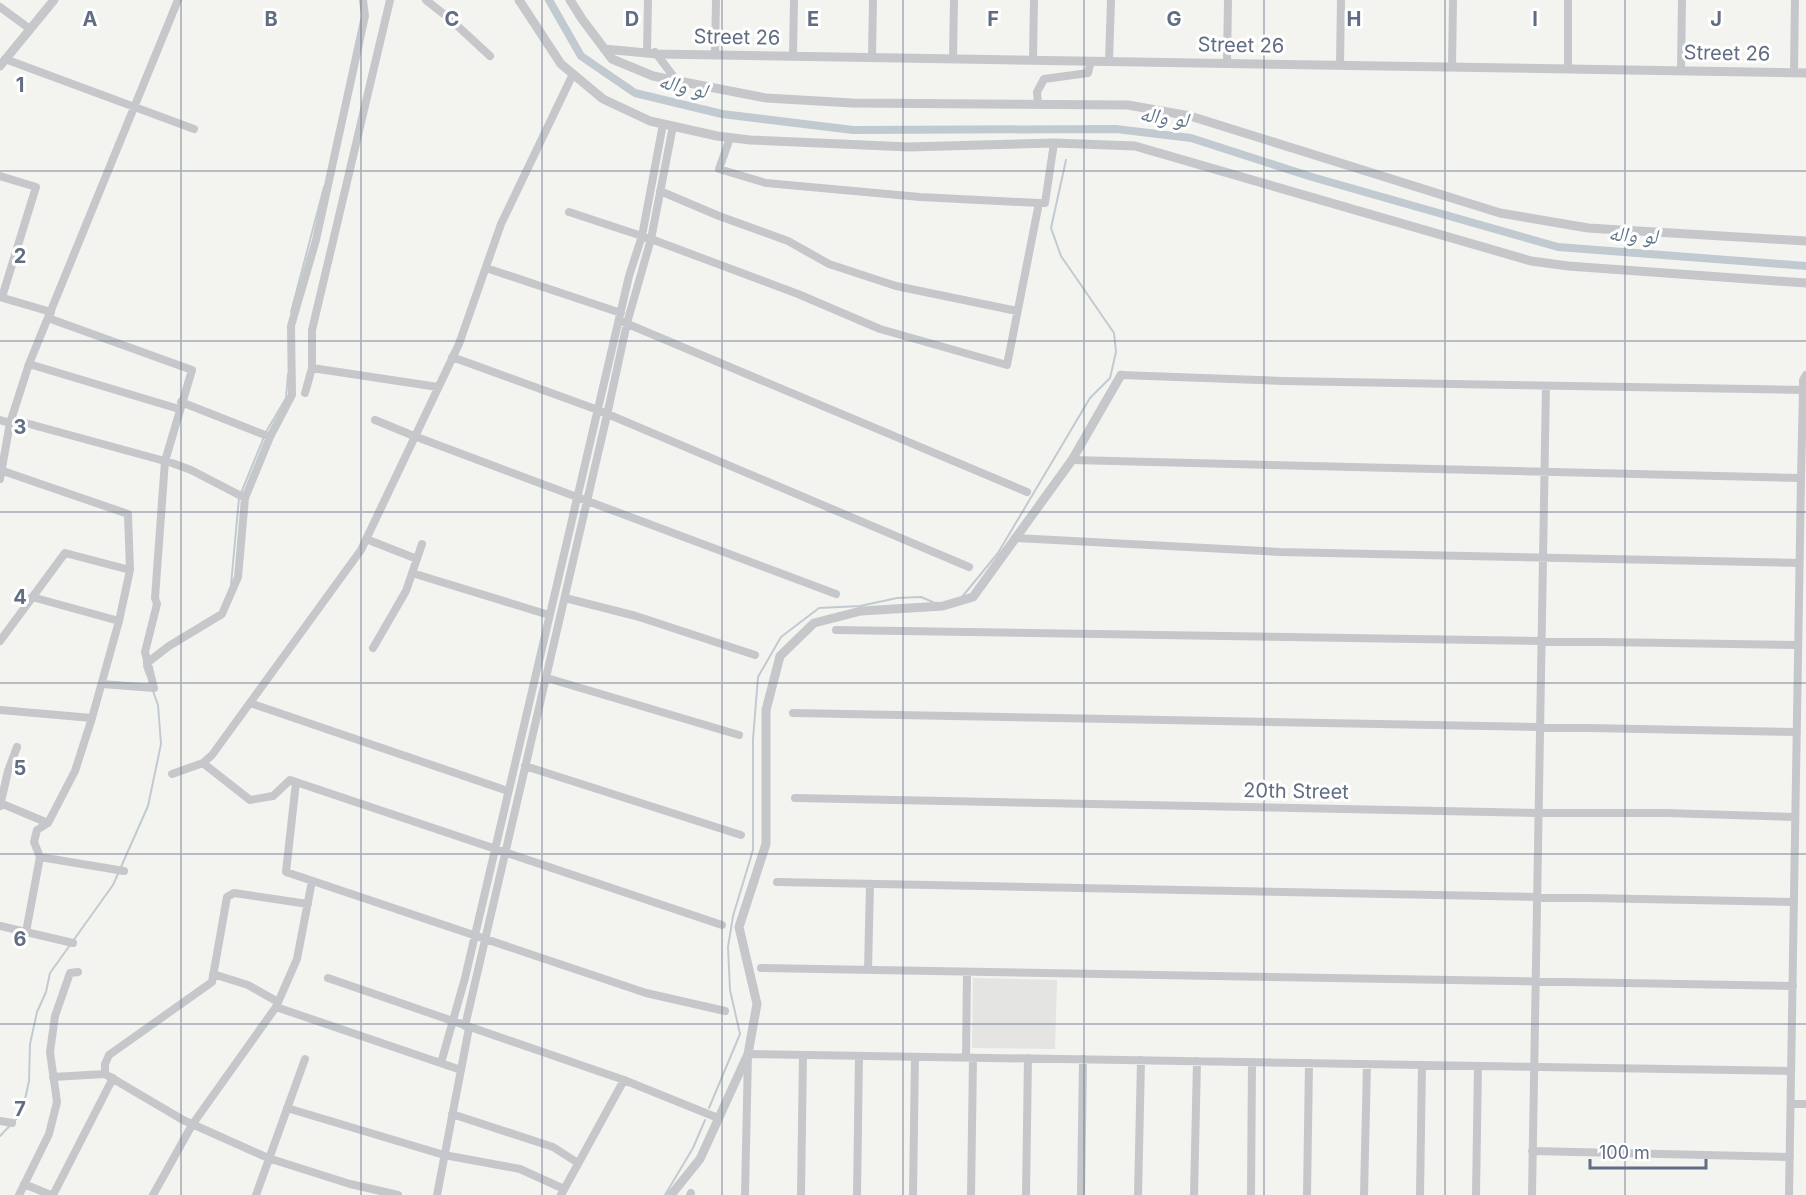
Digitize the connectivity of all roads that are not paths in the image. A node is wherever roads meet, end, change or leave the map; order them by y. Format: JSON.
{"nodes":[{"id":1,"x":54,"y":0,"type":"edge"},
{"id":2,"x":178,"y":0,"type":"edge"},
{"id":3,"x":363,"y":0,"type":"edge"},
{"id":4,"x":390,"y":0,"type":"edge"},
{"id":5,"x":426,"y":0,"type":"edge"},
{"id":6,"x":519,"y":0,"type":"edge"},
{"id":7,"x":570,"y":0,"type":"edge"},
{"id":8,"x":648,"y":0,"type":"edge"},
{"id":9,"x":716,"y":0,"type":"edge"},
{"id":10,"x":794,"y":0,"type":"edge"},
{"id":11,"x":873,"y":0,"type":"edge"},
{"id":12,"x":954,"y":0,"type":"edge"},
{"id":13,"x":1034,"y":0,"type":"edge"},
{"id":14,"x":1111,"y":0,"type":"edge"},
{"id":15,"x":1228,"y":0,"type":"edge"},
{"id":16,"x":1341,"y":0,"type":"edge"},
{"id":17,"x":1453,"y":0,"type":"edge"},
{"id":18,"x":1568,"y":0,"type":"edge"},
{"id":19,"x":1682,"y":0,"type":"edge"},
{"id":20,"x":1795,"y":0,"type":"edge"},
{"id":21,"x":576,"y":5,"type":"edge"},
{"id":22,"x":0,"y":8,"type":"edge"},
{"id":23,"x":30,"y":29,"type":"junction"},
{"id":24,"x":604,"y":48,"type":"junction"},
{"id":25,"x":651,"y":51,"type":"junction"},
{"id":26,"x":715,"y":54,"type":"junction"},
{"id":27,"x":489,"y":56,"type":"dead end"},
{"id":28,"x":793,"y":56,"type":"junction"},
{"id":29,"x":872,"y":57,"type":"junction"},
{"id":30,"x":953,"y":58,"type":"junction"},
{"id":31,"x":1033,"y":60,"type":"junction"},
{"id":32,"x":1091,"y":61,"type":"junction"},
{"id":33,"x":1109,"y":61,"type":"junction"},
{"id":34,"x":3,"y":62,"type":"edge"},
{"id":35,"x":1227,"y":63,"type":"junction"},
{"id":36,"x":1340,"y":65,"type":"junction"},
{"id":37,"x":1452,"y":67,"type":"junction"},
{"id":38,"x":1568,"y":69,"type":"junction"},
{"id":39,"x":1681,"y":70,"type":"junction"},
{"id":40,"x":1794,"y":72,"type":"junction"},
{"id":41,"x":1806,"y":73,"type":"edge"},
{"id":42,"x":573,"y":74,"type":"junction"},
{"id":43,"x":677,"y":81,"type":"junction"},
{"id":44,"x":1038,"y":104,"type":"junction"},
{"id":45,"x":134,"y":106,"type":"junction"},
{"id":46,"x":668,"y":125,"type":"junction"},
{"id":47,"x":194,"y":129,"type":"dead end"},
{"id":48,"x":730,"y":138,"type":"junction"},
{"id":49,"x":1054,"y":143,"type":"junction"},
{"id":50,"x":0,"y":176,"type":"edge"},
{"id":51,"x":660,"y":191,"type":"junction"},
{"id":52,"x":1038,"y":203,"type":"junction"},
{"id":53,"x":569,"y":212,"type":"dead end"},
{"id":54,"x":642,"y":236,"type":"junction"},
{"id":55,"x":651,"y":239,"type":"junction"},
{"id":56,"x":1806,"y":241,"type":"edge"},
{"id":57,"x":486,"y":268,"type":"junction"},
{"id":58,"x":1806,"y":283,"type":"edge"},
{"id":59,"x":1,"y":297,"type":"edge"},
{"id":60,"x":1017,"y":311,"type":"junction"},
{"id":61,"x":49,"y":315,"type":"junction"},
{"id":62,"x":622,"y":319,"type":"junction"},
{"id":63,"x":452,"y":357,"type":"junction"},
{"id":64,"x":29,"y":364,"type":"junction"},
{"id":65,"x":312,"y":368,"type":"junction"},
{"id":66,"x":1121,"y":375,"type":"joint"},
{"id":67,"x":1806,"y":375,"type":"edge"},
{"id":68,"x":1546,"y":386,"type":"junction"},
{"id":69,"x":438,"y":387,"type":"junction"},
{"id":70,"x":1803,"y":390,"type":"junction"},
{"id":71,"x":305,"y":393,"type":"dead end"},
{"id":72,"x":180,"y":406,"type":"junction"},
{"id":73,"x":598,"y":410,"type":"junction"},
{"id":74,"x":607,"y":415,"type":"junction"},
{"id":75,"x":0,"y":420,"type":"edge"},
{"id":76,"x":375,"y":420,"type":"dead end"},
{"id":77,"x":11,"y":421,"type":"junction"},
{"id":78,"x":414,"y":436,"type":"junction"},
{"id":79,"x":270,"y":437,"type":"junction"},
{"id":80,"x":1072,"y":460,"type":"junction"},
{"id":81,"x":165,"y":461,"type":"junction"},
{"id":82,"x":1545,"y":472,"type":"junction"},
{"id":83,"x":1,"y":475,"type":"edge"},
{"id":84,"x":1801,"y":478,"type":"junction"},
{"id":85,"x":1027,"y":492,"type":"dead end"},
{"id":86,"x":577,"y":497,"type":"junction"},
{"id":87,"x":245,"y":498,"type":"junction"},
{"id":88,"x":587,"y":501,"type":"junction"},
{"id":89,"x":1016,"y":538,"type":"junction"},
{"id":90,"x":366,"y":539,"type":"junction"},
{"id":91,"x":422,"y":544,"type":"dead end"},
{"id":92,"x":1543,"y":557,"type":"junction"},
{"id":93,"x":417,"y":559,"type":"junction"},
{"id":94,"x":1799,"y":562,"type":"junction"},
{"id":95,"x":969,"y":567,"type":"dead end"},
{"id":96,"x":130,"y":570,"type":"junction"},
{"id":97,"x":412,"y":573,"type":"junction"},
{"id":98,"x":836,"y":594,"type":"dead end"},
{"id":99,"x":32,"y":597,"type":"junction"},
{"id":100,"x":565,"y":598,"type":"junction"},
{"id":101,"x":549,"y":615,"type":"junction"},
{"id":102,"x":119,"y":621,"type":"junction"},
{"id":103,"x":836,"y":630,"type":"dead end"},
{"id":104,"x":0,"y":641,"type":"edge"},
{"id":105,"x":1542,"y":642,"type":"junction"},
{"id":106,"x":1798,"y":645,"type":"junction"},
{"id":107,"x":373,"y":648,"type":"dead end"},
{"id":108,"x":755,"y":655,"type":"dead end"},
{"id":109,"x":147,"y":663,"type":"junction"},
{"id":110,"x":546,"y":678,"type":"junction"},
{"id":111,"x":102,"y":684,"type":"junction"},
{"id":112,"x":250,"y":703,"type":"junction"},
{"id":113,"x":0,"y":710,"type":"edge"},
{"id":114,"x":793,"y":713,"type":"dead end"},
{"id":115,"x":92,"y":718,"type":"junction"},
{"id":116,"x":1540,"y":727,"type":"junction"},
{"id":117,"x":1797,"y":732,"type":"junction"},
{"id":118,"x":739,"y":735,"type":"dead end"},
{"id":119,"x":17,"y":747,"type":"dead end"},
{"id":120,"x":203,"y":763,"type":"junction"},
{"id":121,"x":525,"y":766,"type":"junction"},
{"id":122,"x":172,"y":774,"type":"dead end"},
{"id":123,"x":296,"y":782,"type":"junction"},
{"id":124,"x":508,"y":791,"type":"junction"},
{"id":125,"x":795,"y":798,"type":"dead end"},
{"id":126,"x":0,"y":804,"type":"edge"},
{"id":127,"x":1539,"y":813,"type":"junction"},
{"id":128,"x":1795,"y":817,"type":"junction"},
{"id":129,"x":48,"y":823,"type":"junction"},
{"id":130,"x":741,"y":835,"type":"dead end"},
{"id":131,"x":494,"y":849,"type":"junction"},
{"id":132,"x":506,"y":853,"type":"junction"},
{"id":133,"x":40,"y":857,"type":"junction"},
{"id":134,"x":124,"y":872,"type":"dead end"},
{"id":135,"x":312,"y":881,"type":"junction"},
{"id":136,"x":777,"y":882,"type":"dead end"},
{"id":137,"x":870,"y":884,"type":"junction"},
{"id":138,"x":1537,"y":897,"type":"junction"},
{"id":139,"x":1794,"y":902,"type":"junction"},
{"id":140,"x":309,"y":904,"type":"junction"},
{"id":141,"x":722,"y":925,"type":"dead end"},
{"id":142,"x":0,"y":926,"type":"edge"},
{"id":143,"x":26,"y":932,"type":"junction"},
{"id":144,"x":474,"y":934,"type":"junction"},
{"id":145,"x":486,"y":938,"type":"junction"},
{"id":146,"x":73,"y":943,"type":"dead end"},
{"id":147,"x":761,"y":968,"type":"dead end"},
{"id":148,"x":868,"y":970,"type":"junction"},
{"id":149,"x":78,"y":972,"type":"dead end"},
{"id":150,"x":967,"y":972,"type":"junction"},
{"id":151,"x":213,"y":974,"type":"junction"},
{"id":152,"x":328,"y":978,"type":"dead end"},
{"id":153,"x":1536,"y":980,"type":"junction"},
{"id":154,"x":1792,"y":986,"type":"junction"},
{"id":155,"x":277,"y":1005,"type":"junction"},
{"id":156,"x":725,"y":1011,"type":"dead end"},
{"id":157,"x":453,"y":1022,"type":"junction"},
{"id":158,"x":467,"y":1027,"type":"junction"},
{"id":159,"x":748,"y":1054,"type":"junction"},
{"id":160,"x":802,"y":1055,"type":"junction"},
{"id":161,"x":859,"y":1056,"type":"junction"},
{"id":162,"x":915,"y":1057,"type":"junction"},
{"id":163,"x":970,"y":1057,"type":"junction"},
{"id":164,"x":1028,"y":1058,"type":"junction"},
{"id":165,"x":305,"y":1059,"type":"dead end"},
{"id":166,"x":1083,"y":1059,"type":"junction"},
{"id":167,"x":1141,"y":1060,"type":"junction"},
{"id":168,"x":1197,"y":1061,"type":"junction"},
{"id":169,"x":1252,"y":1062,"type":"junction"},
{"id":170,"x":441,"y":1063,"type":"junction"},
{"id":171,"x":1309,"y":1063,"type":"junction"},
{"id":172,"x":1366,"y":1064,"type":"junction"},
{"id":173,"x":1422,"y":1065,"type":"junction"},
{"id":174,"x":1478,"y":1066,"type":"junction"},
{"id":175,"x":1534,"y":1067,"type":"junction"},
{"id":176,"x":461,"y":1070,"type":"junction"},
{"id":177,"x":1791,"y":1071,"type":"junction"},
{"id":178,"x":109,"y":1076,"type":"junction"},
{"id":179,"x":53,"y":1077,"type":"junction"},
{"id":180,"x":624,"y":1080,"type":"junction"},
{"id":181,"x":1791,"y":1104,"type":"junction"},
{"id":182,"x":1806,"y":1104,"type":"edge"},
{"id":183,"x":287,"y":1108,"type":"junction"},
{"id":184,"x":452,"y":1114,"type":"junction"},
{"id":185,"x":718,"y":1118,"type":"junction"},
{"id":186,"x":0,"y":1120,"type":"edge"},
{"id":187,"x":12,"y":1123,"type":"dead end"},
{"id":188,"x":192,"y":1125,"type":"junction"},
{"id":189,"x":1533,"y":1151,"type":"junction"},
{"id":190,"x":444,"y":1155,"type":"junction"},
{"id":191,"x":1790,"y":1157,"type":"junction"},
{"id":192,"x":268,"y":1158,"type":"junction"},
{"id":193,"x":578,"y":1163,"type":"junction"},
{"id":194,"x":24,"y":1184,"type":"junction"},
{"id":195,"x":350,"y":1184,"type":"junction"},
{"id":196,"x":562,"y":1192,"type":"edge"},
{"id":197,"x":19,"y":1195,"type":"edge"},
{"id":198,"x":52,"y":1195,"type":"edge"},
{"id":199,"x":153,"y":1195,"type":"edge"},
{"id":200,"x":256,"y":1195,"type":"edge"},
{"id":201,"x":350,"y":1195,"type":"edge"},
{"id":202,"x":398,"y":1195,"type":"edge"},
{"id":203,"x":437,"y":1195,"type":"edge"},
{"id":204,"x":671,"y":1195,"type":"edge"},
{"id":205,"x":745,"y":1195,"type":"edge"},
{"id":206,"x":801,"y":1195,"type":"edge"},
{"id":207,"x":857,"y":1195,"type":"edge"},
{"id":208,"x":913,"y":1195,"type":"edge"},
{"id":209,"x":971,"y":1195,"type":"edge"},
{"id":210,"x":1026,"y":1195,"type":"edge"},
{"id":211,"x":1081,"y":1195,"type":"edge"},
{"id":212,"x":1138,"y":1195,"type":"edge"},
{"id":213,"x":1194,"y":1195,"type":"edge"},
{"id":214,"x":1251,"y":1195,"type":"edge"},
{"id":215,"x":1307,"y":1195,"type":"edge"},
{"id":216,"x":1364,"y":1195,"type":"edge"},
{"id":217,"x":1420,"y":1195,"type":"edge"},
{"id":218,"x":1476,"y":1195,"type":"edge"},
{"id":219,"x":1532,"y":1195,"type":"edge"},
{"id":220,"x":1789,"y":1195,"type":"edge"}],
"edges":[{"from":1,"to":23,"type":"street"},
{"from":2,"to":45,"type":"street"},
{"from":3,"to":79,"type":"street"},
{"from":4,"to":65,"type":"street"},
{"from":5,"to":27,"type":"street"},
{"from":6,"to":42,"type":"street"},
{"from":7,"to":21,"type":"street"},
{"from":8,"to":25,"type":"street"},
{"from":9,"to":26,"type":"street"},
{"from":10,"to":28,"type":"street"},
{"from":11,"to":29,"type":"street"},
{"from":12,"to":30,"type":"street"},
{"from":13,"to":31,"type":"street"},
{"from":14,"to":33,"type":"street"},
{"from":15,"to":35,"type":"street"},
{"from":16,"to":36,"type":"street"},
{"from":17,"to":37,"type":"street"},
{"from":18,"to":38,"type":"street"},
{"from":19,"to":39,"type":"street"},
{"from":20,"to":40,"type":"street"},
{"from":21,"to":24,"type":"street"},
{"from":22,"to":23,"type":"street"},
{"from":23,"to":34,"type":"street"},
{"from":24,"to":25,"type":"street","name":"Street 26"},
{"from":24,"to":43,"type":"street"},
{"from":25,"to":26,"type":"street","name":"Street 26"},
{"from":25,"to":43,"type":"street"},
{"from":26,"to":28,"type":"street","name":"Street 26"},
{"from":28,"to":29,"type":"street","name":"Street 26"},
{"from":29,"to":30,"type":"street","name":"Street 26"},
{"from":30,"to":31,"type":"street","name":"Street 26"},
{"from":31,"to":32,"type":"street","name":"Street 26"},
{"from":32,"to":33,"type":"street","name":"Street 26"},
{"from":32,"to":44,"type":"street"},
{"from":33,"to":35,"type":"street","name":"Street 26"},
{"from":34,"to":45,"type":"street"},
{"from":35,"to":36,"type":"street","name":"Street 26"},
{"from":36,"to":37,"type":"street","name":"Street 26"},
{"from":37,"to":38,"type":"street","name":"Street 26"},
{"from":38,"to":39,"type":"street","name":"Street 26"},
{"from":39,"to":40,"type":"street","name":"Street 26"},
{"from":40,"to":41,"type":"street","name":"Street 26"},
{"from":42,"to":46,"type":"street"},
{"from":42,"to":57,"type":"street"},
{"from":43,"to":44,"type":"street"},
{"from":44,"to":56,"type":"street"},
{"from":45,"to":47,"type":"street"},
{"from":45,"to":61,"type":"street"},
{"from":46,"to":48,"type":"street"},
{"from":46,"to":51,"type":"street"},
{"from":46,"to":54,"type":"street"},
{"from":48,"to":49,"type":"street"},
{"from":48,"to":52,"type":"street"},
{"from":49,"to":52,"type":"street"},
{"from":49,"to":58,"type":"street"},
{"from":50,"to":59,"type":"street"},
{"from":51,"to":55,"type":"street"},
{"from":51,"to":60,"type":"street"},
{"from":52,"to":60,"type":"street"},
{"from":53,"to":54,"type":"street"},
{"from":54,"to":55,"type":"street"},
{"from":54,"to":62,"type":"street"},
{"from":55,"to":60,"type":"street"},
{"from":55,"to":62,"type":"street"},
{"from":57,"to":62,"type":"street"},
{"from":57,"to":63,"type":"street"},
{"from":59,"to":61,"type":"street"},
{"from":61,"to":64,"type":"street"},
{"from":61,"to":72,"type":"street"},
{"from":62,"to":73,"type":"street"},
{"from":62,"to":74,"type":"street"},
{"from":62,"to":85,"type":"street"},
{"from":63,"to":69,"type":"street"},
{"from":63,"to":73,"type":"street"},
{"from":64,"to":72,"type":"street"},
{"from":64,"to":77,"type":"street"},
{"from":65,"to":69,"type":"street"},
{"from":65,"to":71,"type":"street"},
{"from":66,"to":68,"type":"street"},
{"from":66,"to":80,"type":"street"},
{"from":67,"to":70,"type":"street"},
{"from":68,"to":70,"type":"street"},
{"from":68,"to":82,"type":"street"},
{"from":69,"to":78,"type":"street"},
{"from":70,"to":84,"type":"street"},
{"from":72,"to":79,"type":"street"},
{"from":72,"to":81,"type":"street"},
{"from":73,"to":74,"type":"street"},
{"from":73,"to":86,"type":"street"},
{"from":74,"to":88,"type":"street"},
{"from":74,"to":95,"type":"street"},
{"from":75,"to":77,"type":"street"},
{"from":76,"to":78,"type":"street"},
{"from":77,"to":81,"type":"street"},
{"from":77,"to":83,"type":"street"},
{"from":78,"to":86,"type":"street"},
{"from":78,"to":90,"type":"street"},
{"from":79,"to":87,"type":"street"},
{"from":80,"to":82,"type":"street"},
{"from":80,"to":89,"type":"street"},
{"from":81,"to":87,"type":"street"},
{"from":81,"to":109,"type":"street"},
{"from":82,"to":84,"type":"street"},
{"from":82,"to":92,"type":"street"},
{"from":83,"to":96,"type":"street"},
{"from":84,"to":94,"type":"street"},
{"from":86,"to":88,"type":"street"},
{"from":86,"to":101,"type":"street"},
{"from":87,"to":109,"type":"street"},
{"from":88,"to":98,"type":"street"},
{"from":88,"to":100,"type":"street"},
{"from":89,"to":92,"type":"street"},
{"from":89,"to":159,"type":"street"},
{"from":90,"to":93,"type":"street"},
{"from":90,"to":112,"type":"street"},
{"from":91,"to":93,"type":"street"},
{"from":92,"to":94,"type":"street"},
{"from":92,"to":105,"type":"street"},
{"from":93,"to":97,"type":"street"},
{"from":94,"to":106,"type":"street"},
{"from":96,"to":99,"type":"street"},
{"from":96,"to":102,"type":"street"},
{"from":97,"to":101,"type":"street"},
{"from":97,"to":107,"type":"street"},
{"from":99,"to":102,"type":"street"},
{"from":99,"to":104,"type":"street"},
{"from":100,"to":108,"type":"street"},
{"from":100,"to":110,"type":"street"},
{"from":101,"to":124,"type":"street"},
{"from":102,"to":111,"type":"street"},
{"from":103,"to":105,"type":"street"},
{"from":105,"to":106,"type":"street"},
{"from":105,"to":116,"type":"street"},
{"from":106,"to":117,"type":"street"},
{"from":109,"to":111,"type":"street"},
{"from":110,"to":118,"type":"street"},
{"from":110,"to":121,"type":"street"},
{"from":111,"to":115,"type":"street"},
{"from":112,"to":120,"type":"street"},
{"from":112,"to":124,"type":"street"},
{"from":113,"to":115,"type":"street"},
{"from":114,"to":116,"type":"street"},
{"from":115,"to":129,"type":"street"},
{"from":116,"to":117,"type":"street"},
{"from":116,"to":127,"type":"street"},
{"from":117,"to":128,"type":"street"},
{"from":119,"to":126,"type":"street"},
{"from":120,"to":122,"type":"street"},
{"from":120,"to":123,"type":"street"},
{"from":121,"to":130,"type":"street"},
{"from":121,"to":132,"type":"street"},
{"from":123,"to":131,"type":"street"},
{"from":123,"to":135,"type":"street"},
{"from":124,"to":131,"type":"street"},
{"from":125,"to":127,"type":"street","name":"20th Street"},
{"from":126,"to":129,"type":"street"},
{"from":127,"to":128,"type":"street","name":"20th Street"},
{"from":127,"to":138,"type":"street"},
{"from":128,"to":139,"type":"street"},
{"from":129,"to":133,"type":"street"},
{"from":131,"to":132,"type":"street"},
{"from":131,"to":144,"type":"street"},
{"from":132,"to":141,"type":"street"},
{"from":132,"to":145,"type":"street"},
{"from":133,"to":134,"type":"street"},
{"from":133,"to":143,"type":"street"},
{"from":135,"to":140,"type":"street"},
{"from":135,"to":144,"type":"street"},
{"from":136,"to":137,"type":"street"},
{"from":137,"to":138,"type":"street"},
{"from":137,"to":148,"type":"street"},
{"from":138,"to":139,"type":"street"},
{"from":138,"to":153,"type":"street"},
{"from":139,"to":154,"type":"street"},
{"from":140,"to":151,"type":"street"},
{"from":140,"to":155,"type":"street"},
{"from":142,"to":143,"type":"street"},
{"from":143,"to":146,"type":"street"},
{"from":144,"to":145,"type":"street"},
{"from":144,"to":157,"type":"street"},
{"from":145,"to":156,"type":"street"},
{"from":145,"to":158,"type":"street"},
{"from":147,"to":148,"type":"street"},
{"from":148,"to":150,"type":"street"},
{"from":149,"to":179,"type":"street"},
{"from":150,"to":153,"type":"street"},
{"from":150,"to":163,"type":"street"},
{"from":151,"to":155,"type":"street"},
{"from":151,"to":178,"type":"street"},
{"from":152,"to":157,"type":"street"},
{"from":153,"to":154,"type":"street"},
{"from":153,"to":175,"type":"street"},
{"from":154,"to":177,"type":"street"},
{"from":155,"to":170,"type":"street"},
{"from":155,"to":188,"type":"street"},
{"from":157,"to":158,"type":"street"},
{"from":157,"to":170,"type":"street"},
{"from":158,"to":176,"type":"street"},
{"from":158,"to":180,"type":"street"},
{"from":159,"to":160,"type":"street"},
{"from":159,"to":185,"type":"street"},
{"from":159,"to":205,"type":"street"},
{"from":160,"to":161,"type":"street"},
{"from":160,"to":206,"type":"street"},
{"from":161,"to":162,"type":"street"},
{"from":161,"to":207,"type":"street"},
{"from":162,"to":163,"type":"street"},
{"from":162,"to":208,"type":"street"},
{"from":163,"to":164,"type":"street"},
{"from":163,"to":209,"type":"street"},
{"from":164,"to":166,"type":"street"},
{"from":164,"to":210,"type":"street"},
{"from":165,"to":183,"type":"street"},
{"from":166,"to":167,"type":"street"},
{"from":166,"to":211,"type":"street"},
{"from":167,"to":168,"type":"street"},
{"from":167,"to":212,"type":"street"},
{"from":168,"to":169,"type":"street"},
{"from":168,"to":213,"type":"street"},
{"from":169,"to":171,"type":"street"},
{"from":169,"to":214,"type":"street"},
{"from":170,"to":176,"type":"street"},
{"from":171,"to":172,"type":"street"},
{"from":171,"to":215,"type":"street"},
{"from":172,"to":173,"type":"street"},
{"from":172,"to":216,"type":"street"},
{"from":173,"to":174,"type":"street"},
{"from":173,"to":217,"type":"street"},
{"from":174,"to":175,"type":"street"},
{"from":174,"to":218,"type":"street"},
{"from":175,"to":177,"type":"street"},
{"from":175,"to":189,"type":"street"},
{"from":176,"to":184,"type":"street"},
{"from":177,"to":181,"type":"street"},
{"from":178,"to":179,"type":"street"},
{"from":178,"to":188,"type":"street"},
{"from":178,"to":198,"type":"street"},
{"from":179,"to":194,"type":"street"},
{"from":180,"to":185,"type":"street"},
{"from":180,"to":193,"type":"street"},
{"from":181,"to":182,"type":"street"},
{"from":181,"to":191,"type":"street"},
{"from":183,"to":190,"type":"street"},
{"from":183,"to":192,"type":"street"},
{"from":184,"to":190,"type":"street"},
{"from":184,"to":193,"type":"street"},
{"from":185,"to":204,"type":"street"},
{"from":186,"to":187,"type":"street"},
{"from":188,"to":192,"type":"street"},
{"from":188,"to":199,"type":"street"},
{"from":189,"to":191,"type":"street"},
{"from":189,"to":219,"type":"street"},
{"from":190,"to":196,"type":"street"},
{"from":190,"to":203,"type":"street"},
{"from":191,"to":220,"type":"street"},
{"from":192,"to":195,"type":"street"},
{"from":192,"to":200,"type":"street"},
{"from":193,"to":196,"type":"street"},
{"from":194,"to":197,"type":"street"},
{"from":194,"to":198,"type":"street"},
{"from":195,"to":201,"type":"street"},
{"from":195,"to":202,"type":"street"}]}
